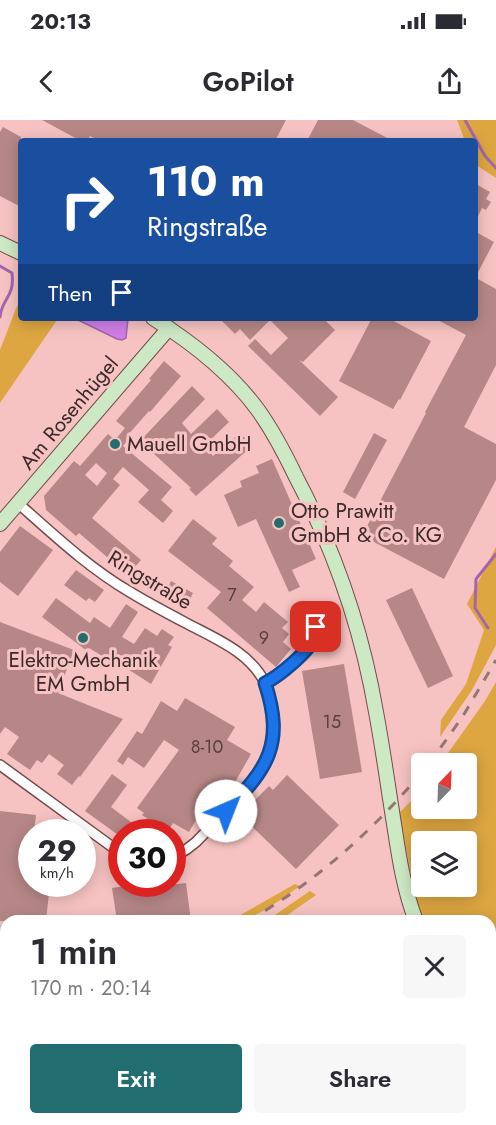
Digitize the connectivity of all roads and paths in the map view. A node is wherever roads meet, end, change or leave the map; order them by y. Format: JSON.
{"nodes":[{"id":1,"x":0,"y":243,"type":"edge"},
{"id":2,"x":18,"y":251,"type":"edge"},
{"id":3,"x":158,"y":321,"type":"edge"},
{"id":4,"x":169,"y":328,"type":"junction"},
{"id":5,"x":19,"y":504,"type":"junction"},
{"id":6,"x":0,"y":524,"type":"edge"},
{"id":7,"x":316,"y":627,"type":"dead end"},
{"id":8,"x":265,"y":683,"type":"junction"},
{"id":9,"x":0,"y":765,"type":"edge"},
{"id":10,"x":108,"y":844,"type":"edge"},
{"id":11,"x":186,"y":850,"type":"edge"},
{"id":12,"x":414,"y":915,"type":"edge"}],
"edges":[{"from":1,"to":2,"type":"main road"},
{"from":3,"to":4,"type":"main road"},
{"from":4,"to":5,"type":"main road","name":"Am Rosenhügel"},
{"from":4,"to":12,"type":"main road"},
{"from":5,"to":6,"type":"main road","name":"Am Rosenhügel"},
{"from":5,"to":8,"type":"street","name":"Ringstraße"},
{"from":7,"to":8,"type":"street"},
{"from":8,"to":11,"type":"street","name":"Ringstraße"},
{"from":9,"to":10,"type":"street"}]}
